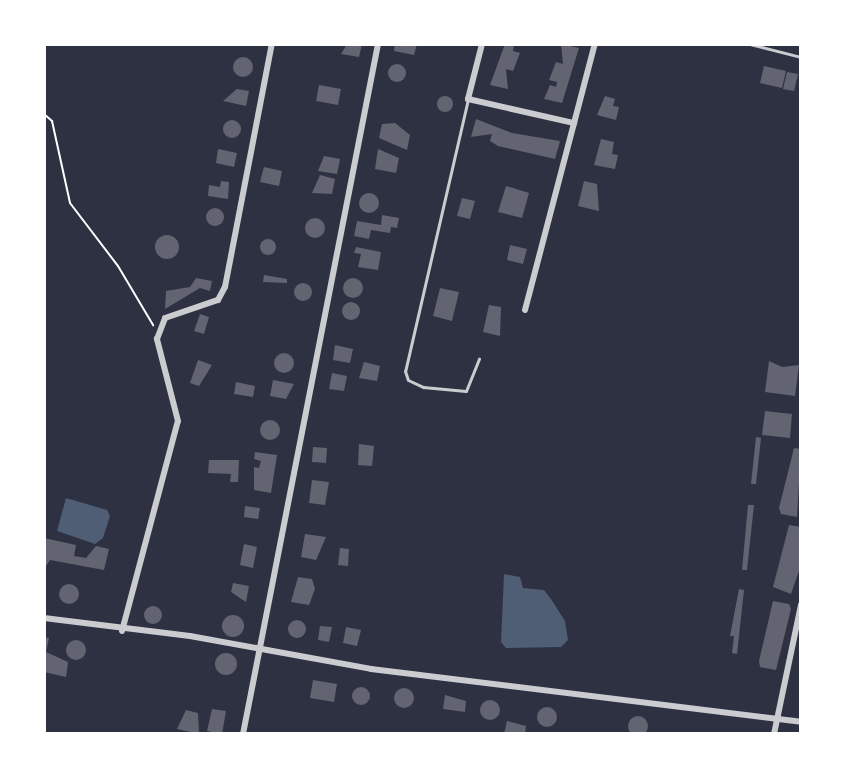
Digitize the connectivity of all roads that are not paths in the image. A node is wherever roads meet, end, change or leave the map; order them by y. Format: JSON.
{"nodes":[{"id":1,"x":272,"y":44,"type":"edge"},
{"id":2,"x":378,"y":44,"type":"edge"},
{"id":3,"x":482,"y":44,"type":"edge"},
{"id":4,"x":595,"y":44,"type":"edge"},
{"id":5,"x":750,"y":44,"type":"edge"},
{"id":6,"x":801,"y":57,"type":"edge"},
{"id":7,"x":468,"y":99,"type":"junction"},
{"id":8,"x":574,"y":123,"type":"junction"},
{"id":9,"x":525,"y":310,"type":"dead end"},
{"id":10,"x":479,"y":358,"type":"dead end"},
{"id":11,"x":801,"y":605,"type":"edge"},
{"id":12,"x":44,"y":618,"type":"edge"},
{"id":13,"x":122,"y":631,"type":"junction"},
{"id":14,"x":258,"y":649,"type":"junction"},
{"id":15,"x":777,"y":718,"type":"junction"},
{"id":16,"x":801,"y":722,"type":"edge"},
{"id":17,"x":243,"y":734,"type":"edge"},
{"id":18,"x":774,"y":734,"type":"edge"}],
"edges":[{"from":1,"to":13,"type":"street"},
{"from":2,"to":14,"type":"street"},
{"from":3,"to":7,"type":"street"},
{"from":4,"to":8,"type":"street"},
{"from":5,"to":6,"type":"lane"},
{"from":7,"to":8,"type":"street"},
{"from":7,"to":10,"type":"lane"},
{"from":8,"to":9,"type":"street"},
{"from":11,"to":15,"type":"street"},
{"from":12,"to":13,"type":"street"},
{"from":13,"to":14,"type":"street"},
{"from":14,"to":15,"type":"street"},
{"from":14,"to":17,"type":"street"},
{"from":15,"to":16,"type":"street"},
{"from":15,"to":18,"type":"street"}]}
